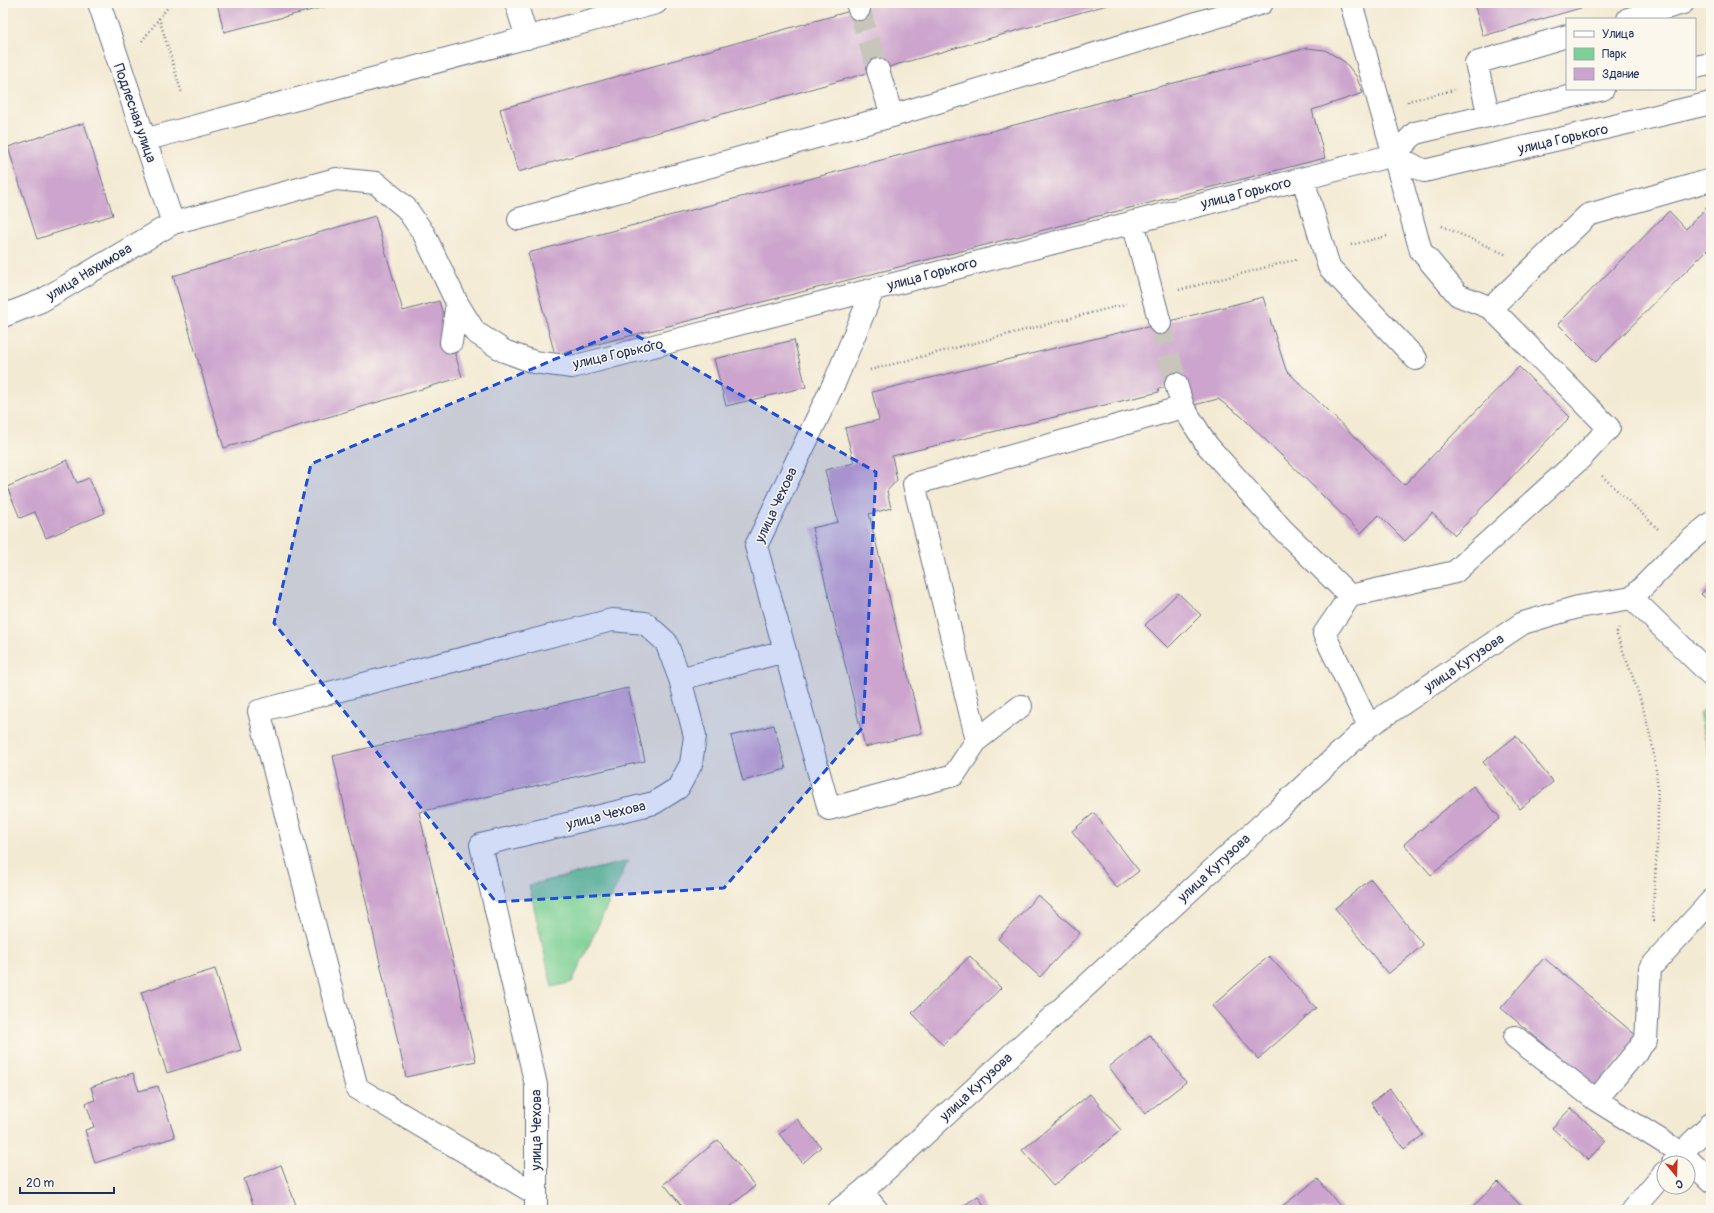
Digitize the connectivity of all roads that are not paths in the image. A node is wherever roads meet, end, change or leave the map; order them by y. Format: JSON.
{"nodes":[{"id":1,"x":98,"y":3,"type":"edge"},
{"id":2,"x":516,"y":3,"type":"edge"},
{"id":3,"x":656,"y":3,"type":"edge"},
{"id":4,"x":1262,"y":3,"type":"edge"},
{"id":5,"x":1351,"y":3,"type":"edge"},
{"id":6,"x":1683,"y":3,"type":"edge"},
{"id":7,"x":1631,"y":18,"type":"edge"},
{"id":8,"x":1566,"y":36,"type":"edge"},
{"id":9,"x":527,"y":38,"type":"junction"},
{"id":10,"x":1711,"y":64,"type":"edge"},
{"id":11,"x":1696,"y":67,"type":"edge"},
{"id":12,"x":878,"y":70,"type":"tunnel mouth"},
{"id":13,"x":1599,"y":90,"type":"edge"},
{"id":14,"x":1711,"y":103,"type":"edge"},
{"id":15,"x":892,"y":116,"type":"junction"},
{"id":16,"x":1489,"y":116,"type":"junction"},
{"id":17,"x":144,"y":140,"type":"junction"},
{"id":18,"x":1394,"y":155,"type":"junction"},
{"id":19,"x":1303,"y":179,"type":"junction"},
{"id":20,"x":1711,"y":180,"type":"edge"},
{"id":21,"x":519,"y":219,"type":"dead end"},
{"id":22,"x":1133,"y":222,"type":"junction"},
{"id":23,"x":173,"y":223,"type":"junction"},
{"id":24,"x":873,"y":290,"type":"junction"},
{"id":25,"x":457,"y":303,"type":"junction"},
{"id":26,"x":1490,"y":308,"type":"junction"},
{"id":27,"x":3,"y":316,"type":"edge"},
{"id":28,"x":1160,"y":323,"type":"tunnel mouth"},
{"id":29,"x":475,"y":332,"type":"joint"},
{"id":30,"x":452,"y":342,"type":"dead end"},
{"id":31,"x":1416,"y":359,"type":"dead end"},
{"id":32,"x":1176,"y":384,"type":"tunnel mouth"},
{"id":33,"x":1183,"y":407,"type":"junction"},
{"id":34,"x":1711,"y":523,"type":"edge"},
{"id":35,"x":1350,"y":596,"type":"junction"},
{"id":36,"x":1632,"y":598,"type":"junction"},
{"id":37,"x":785,"y":651,"type":"junction"},
{"id":38,"x":1711,"y":675,"type":"edge"},
{"id":39,"x":680,"y":679,"type":"junction"},
{"id":40,"x":1021,"y":706,"type":"dead end"},
{"id":41,"x":1369,"y":726,"type":"junction"},
{"id":42,"x":977,"y":740,"type":"junction"},
{"id":43,"x":1711,"y":901,"type":"edge"},
{"id":44,"x":1515,"y":1037,"type":"dead end"},
{"id":45,"x":1596,"y":1100,"type":"junction"},
{"id":46,"x":1711,"y":1124,"type":"edge"},
{"id":47,"x":1673,"y":1155,"type":"edge"},
{"id":48,"x":1680,"y":1155,"type":"edge"},
{"id":49,"x":1696,"y":1171,"type":"edge"},
{"id":50,"x":1711,"y":1181,"type":"edge"},
{"id":51,"x":1656,"y":1182,"type":"edge"},
{"id":52,"x":862,"y":1192,"type":"junction"},
{"id":53,"x":536,"y":1202,"type":"edge"},
{"id":54,"x":839,"y":1210,"type":"edge"},
{"id":55,"x":877,"y":1210,"type":"edge"},
{"id":56,"x":1632,"y":1210,"type":"edge"}],
"edges":[{"from":1,"to":17,"type":"street","name":"Подлесная улица"},
{"from":2,"to":9,"type":"street"},
{"from":3,"to":9,"type":"street"},
{"from":4,"to":15,"type":"street"},
{"from":5,"to":18,"type":"street"},
{"from":6,"to":7,"type":"street"},
{"from":8,"to":16,"type":"street"},
{"from":9,"to":17,"type":"street"},
{"from":10,"to":11,"type":"street"},
{"from":12,"to":15,"type":"street"},
{"from":13,"to":16,"type":"street"},
{"from":14,"to":18,"type":"street","name":"улица Горького"},
{"from":15,"to":21,"type":"street"},
{"from":16,"to":18,"type":"street"},
{"from":17,"to":23,"type":"street","name":"Подлесная улица"},
{"from":18,"to":19,"type":"street","name":"улица Горького"},
{"from":18,"to":26,"type":"street"},
{"from":19,"to":22,"type":"street","name":"улица Горького"},
{"from":19,"to":31,"type":"street"},
{"from":20,"to":26,"type":"street"},
{"from":22,"to":24,"type":"street","name":"улица Горького"},
{"from":22,"to":28,"type":"street"},
{"from":23,"to":25,"type":"street","name":"улица Нахимова"},
{"from":23,"to":27,"type":"street","name":"улица Нахимова"},
{"from":24,"to":29,"type":"street","name":"улица Горького"},
{"from":24,"to":37,"type":"street","name":"улица Чехова"},
{"from":25,"to":29,"type":"street","name":"улица Нахимова"},
{"from":25,"to":30,"type":"street"},
{"from":26,"to":35,"type":"street"},
{"from":32,"to":33,"type":"street"},
{"from":33,"to":35,"type":"street"},
{"from":33,"to":42,"type":"street"},
{"from":34,"to":36,"type":"street"},
{"from":35,"to":41,"type":"street"},
{"from":36,"to":38,"type":"street"},
{"from":36,"to":41,"type":"street","name":"улица Кутузова"},
{"from":37,"to":39,"type":"street"},
{"from":37,"to":42,"type":"street","name":"улица Чехова"},
{"from":39,"to":53,"type":"street","name":"улица Чехова"},
{"from":39,"to":53,"type":"street"},
{"from":40,"to":42,"type":"street"},
{"from":41,"to":52,"type":"street","name":"улица Кутузова"},
{"from":43,"to":45,"type":"street"},
{"from":44,"to":45,"type":"street"},
{"from":45,"to":47,"type":"street"},
{"from":46,"to":48,"type":"street"},
{"from":49,"to":50,"type":"street"},
{"from":51,"to":56,"type":"street"},
{"from":52,"to":54,"type":"street","name":"улица Кутузова"},
{"from":52,"to":55,"type":"street"}]}
